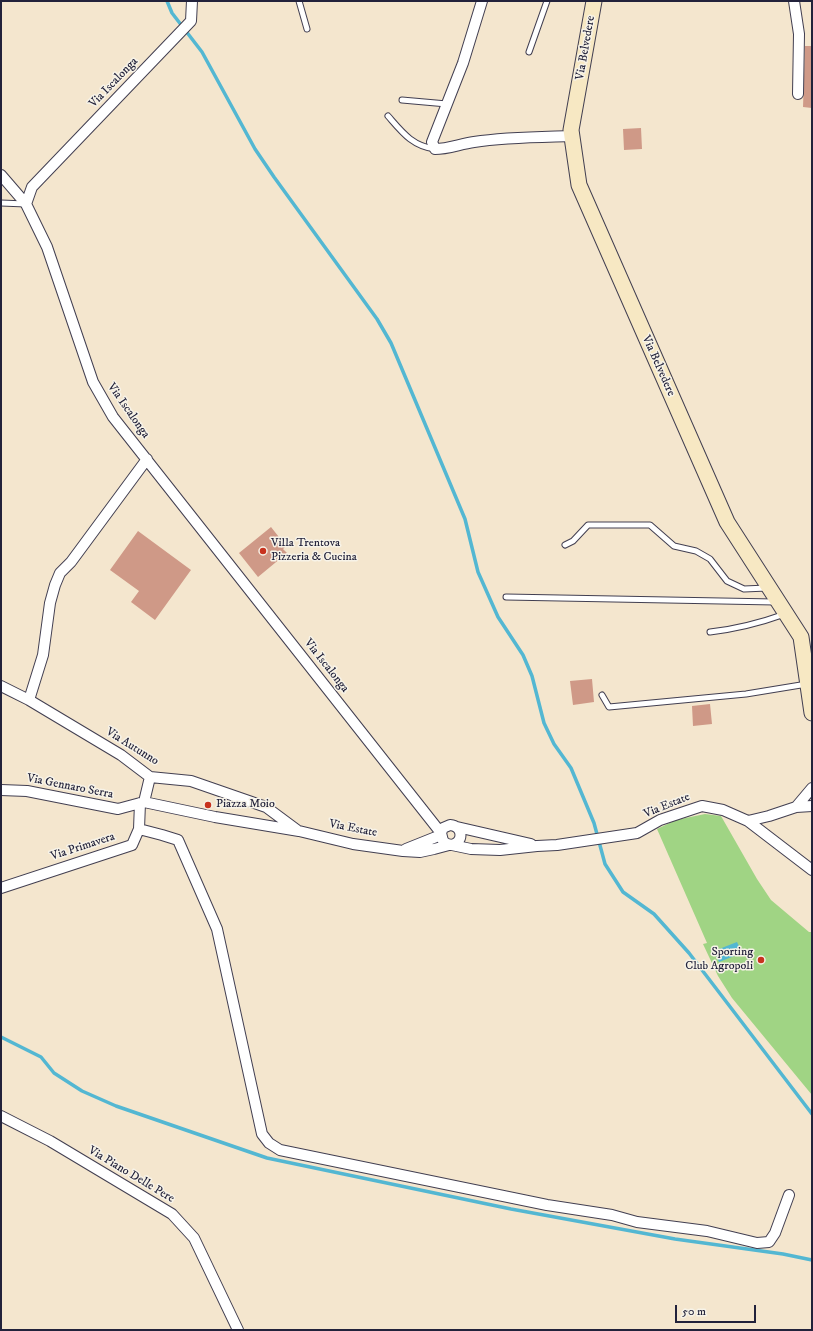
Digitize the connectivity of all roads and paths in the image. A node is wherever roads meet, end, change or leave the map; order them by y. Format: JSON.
{"nodes":[{"id":1,"x":192,"y":1,"type":"edge"},
{"id":2,"x":299,"y":1,"type":"edge"},
{"id":3,"x":482,"y":1,"type":"edge"},
{"id":4,"x":547,"y":1,"type":"edge"},
{"id":5,"x":594,"y":1,"type":"edge"},
{"id":6,"x":794,"y":1,"type":"edge"},
{"id":7,"x":307,"y":29,"type":"dead end"},
{"id":8,"x":529,"y":52,"type":"dead end"},
{"id":9,"x":798,"y":94,"type":"dead end"},
{"id":10,"x":402,"y":100,"type":"dead end"},
{"id":11,"x":447,"y":104,"type":"junction"},
{"id":12,"x":388,"y":116,"type":"dead end"},
{"id":13,"x":572,"y":136,"type":"junction"},
{"id":14,"x":435,"y":149,"type":"junction"},
{"id":15,"x":1,"y":175,"type":"edge"},
{"id":16,"x":1,"y":203,"type":"edge"},
{"id":17,"x":26,"y":204,"type":"junction"},
{"id":18,"x":147,"y":459,"type":"junction"},
{"id":19,"x":565,"y":545,"type":"dead end"},
{"id":20,"x":770,"y":588,"type":"junction"},
{"id":21,"x":506,"y":597,"type":"dead end"},
{"id":22,"x":782,"y":608,"type":"junction"},
{"id":23,"x":710,"y":632,"type":"dead end"},
{"id":24,"x":808,"y":684,"type":"junction"},
{"id":25,"x":1,"y":686,"type":"edge"},
{"id":26,"x":602,"y":695,"type":"dead end"},
{"id":27,"x":29,"y":700,"type":"junction"},
{"id":28,"x":812,"y":713,"type":"edge"},
{"id":29,"x":150,"y":777,"type":"junction"},
{"id":30,"x":812,"y":788,"type":"edge"},
{"id":31,"x":1,"y":790,"type":"edge"},
{"id":32,"x":142,"y":803,"type":"junction"},
{"id":33,"x":796,"y":806,"type":"junction"},
{"id":34,"x":812,"y":806,"type":"edge"},
{"id":35,"x":425,"y":814,"type":"junction"},
{"id":36,"x":748,"y":821,"type":"junction"},
{"id":37,"x":453,"y":826,"type":"junction"},
{"id":38,"x":139,"y":829,"type":"junction"},
{"id":39,"x":299,"y":831,"type":"junction"},
{"id":40,"x":441,"y":834,"type":"junction"},
{"id":41,"x":449,"y":845,"type":"junction"},
{"id":42,"x":537,"y":846,"type":"junction"},
{"id":43,"x":403,"y":851,"type":"junction"},
{"id":44,"x":812,"y":870,"type":"edge"},
{"id":45,"x":1,"y":888,"type":"edge"},
{"id":46,"x":1,"y":1116,"type":"edge"},
{"id":47,"x":789,"y":1195,"type":"dead end"},
{"id":48,"x":238,"y":1330,"type":"edge"}],
"edges":[{"from":1,"to":17,"type":"street","name":"Via Iscalonga"},
{"from":2,"to":7,"type":"lane"},
{"from":3,"to":11,"type":"street"},
{"from":4,"to":8,"type":"lane"},
{"from":5,"to":13,"type":"street","name":"Via Belvedere"},
{"from":6,"to":9,"type":"street"},
{"from":10,"to":11,"type":"lane"},
{"from":11,"to":14,"type":"street"},
{"from":12,"to":14,"type":"lane"},
{"from":13,"to":14,"type":"street"},
{"from":13,"to":20,"type":"street","name":"Via Belvedere"},
{"from":15,"to":17,"type":"street"},
{"from":16,"to":17,"type":"lane"},
{"from":17,"to":18,"type":"street","name":"Via Iscalonga"},
{"from":18,"to":27,"type":"street"},
{"from":18,"to":35,"type":"street","name":"Via Iscalonga"},
{"from":19,"to":20,"type":"lane"},
{"from":20,"to":22,"type":"street","name":"Via Belvedere"},
{"from":21,"to":22,"type":"lane"},
{"from":22,"to":23,"type":"lane"},
{"from":22,"to":24,"type":"street","name":"Via Belvedere"},
{"from":24,"to":26,"type":"lane"},
{"from":24,"to":28,"type":"street","name":"Via Belvedere"},
{"from":25,"to":27,"type":"street","name":"Via Autunno"},
{"from":27,"to":29,"type":"street","name":"Via Autunno"},
{"from":29,"to":32,"type":"street"},
{"from":29,"to":39,"type":"street","name":"Via Autunno"},
{"from":30,"to":33,"type":"street"},
{"from":31,"to":32,"type":"street","name":"Via Gennaro Serra"},
{"from":32,"to":38,"type":"street","name":"Via Primavera"},
{"from":32,"to":39,"type":"street","name":"Via Gennaro Serra"},
{"from":33,"to":34,"type":"street"},
{"from":33,"to":36,"type":"street"},
{"from":35,"to":37,"type":"street","name":"Via Iscalonga"},
{"from":35,"to":40,"type":"street","name":"Via Iscalonga"},
{"from":36,"to":42,"type":"street","name":"Via Estate"},
{"from":36,"to":44,"type":"street","name":"Via Estate"},
{"from":37,"to":40,"type":"street"},
{"from":37,"to":41,"type":"street"},
{"from":37,"to":42,"type":"street","name":"Via Estate"},
{"from":38,"to":45,"type":"street","name":"Via Primavera"},
{"from":38,"to":47,"type":"street"},
{"from":39,"to":43,"type":"street","name":"Via Estate"},
{"from":40,"to":41,"type":"street"},
{"from":40,"to":43,"type":"street"},
{"from":41,"to":42,"type":"street","name":"Via Estate"},
{"from":41,"to":43,"type":"street","name":"Via Estate"},
{"from":46,"to":48,"type":"street","name":"Via Piano Delle Pere"}]}
